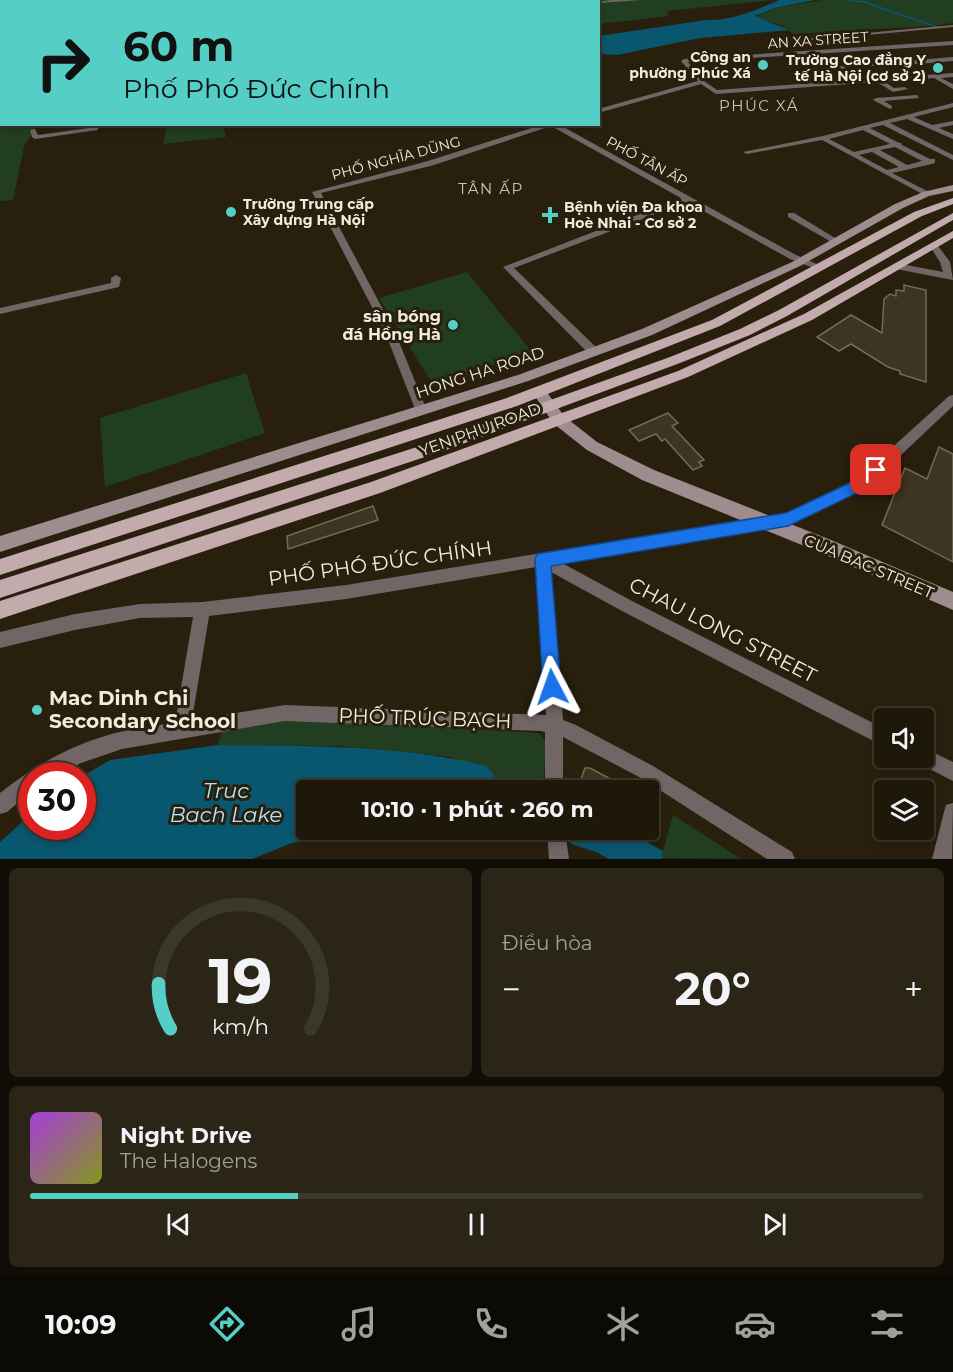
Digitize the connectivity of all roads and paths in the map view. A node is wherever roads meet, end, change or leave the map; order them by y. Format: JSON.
{"nodes":[{"id":1,"x":639,"y":0,"type":"edge"},
{"id":2,"x":600,"y":2,"type":"edge"},
{"id":3,"x":953,"y":26,"type":"edge"},
{"id":4,"x":804,"y":39,"type":"dead end"},
{"id":5,"x":953,"y":43,"type":"edge"},
{"id":6,"x":815,"y":55,"type":"dead end"},
{"id":7,"x":868,"y":58,"type":"dead end"},
{"id":8,"x":826,"y":59,"type":"junction"},
{"id":9,"x":953,"y":59,"type":"edge"},
{"id":10,"x":858,"y":63,"type":"junction"},
{"id":11,"x":839,"y":69,"type":"junction"},
{"id":12,"x":869,"y":69,"type":"junction"},
{"id":13,"x":817,"y":70,"type":"junction"},
{"id":14,"x":826,"y":70,"type":"junction"},
{"id":15,"x":888,"y":76,"type":"junction"},
{"id":16,"x":934,"y":76,"type":"junction"},
{"id":17,"x":951,"y":76,"type":"edge"},
{"id":18,"x":877,"y":77,"type":"junction"},
{"id":19,"x":828,"y":78,"type":"dead end"},
{"id":20,"x":850,"y":78,"type":"junction"},
{"id":21,"x":914,"y":78,"type":"junction"},
{"id":22,"x":702,"y":81,"type":"junction"},
{"id":23,"x":926,"y":83,"type":"dead end"},
{"id":24,"x":953,"y":87,"type":"edge"},
{"id":25,"x":905,"y":89,"type":"junction"},
{"id":26,"x":879,"y":92,"type":"dead end"},
{"id":27,"x":614,"y":99,"type":"dead end"},
{"id":28,"x":889,"y":99,"type":"junction"},
{"id":29,"x":623,"y":104,"type":"junction"},
{"id":30,"x":953,"y":105,"type":"edge"},
{"id":31,"x":890,"y":108,"type":"dead end"},
{"id":32,"x":938,"y":109,"type":"junction"},
{"id":33,"x":600,"y":110,"type":"edge"},
{"id":34,"x":920,"y":114,"type":"junction"},
{"id":35,"x":953,"y":116,"type":"edge"},
{"id":36,"x":909,"y":117,"type":"junction"},
{"id":37,"x":887,"y":122,"type":"junction"},
{"id":38,"x":953,"y":123,"type":"edge"},
{"id":39,"x":546,"y":126,"type":"edge"},
{"id":40,"x":555,"y":126,"type":"edge"},
{"id":41,"x":936,"y":126,"type":"junction"},
{"id":42,"x":865,"y":128,"type":"junction"},
{"id":43,"x":96,"y":129,"type":"dead end"},
{"id":44,"x":33,"y":130,"type":"dead end"},
{"id":45,"x":953,"y":131,"type":"edge"},
{"id":46,"x":953,"y":137,"type":"edge"},
{"id":47,"x":823,"y":138,"type":"junction"},
{"id":48,"x":918,"y":140,"type":"junction"},
{"id":49,"x":897,"y":145,"type":"junction"},
{"id":50,"x":874,"y":150,"type":"junction"},
{"id":51,"x":747,"y":152,"type":"dead end"},
{"id":52,"x":853,"y":154,"type":"junction"},
{"id":53,"x":952,"y":156,"type":"edge"},
{"id":54,"x":930,"y":162,"type":"junction"},
{"id":55,"x":905,"y":167,"type":"junction"},
{"id":56,"x":886,"y":172,"type":"junction"},
{"id":57,"x":953,"y":188,"type":"edge"},
{"id":58,"x":926,"y":194,"type":"junction"},
{"id":59,"x":689,"y":198,"type":"junction"},
{"id":60,"x":953,"y":201,"type":"edge"},
{"id":61,"x":791,"y":214,"type":"dead end"},
{"id":62,"x":953,"y":216,"type":"edge"},
{"id":63,"x":953,"y":234,"type":"edge"},
{"id":64,"x":836,"y":241,"type":"junction"},
{"id":65,"x":933,"y":245,"type":"junction"},
{"id":66,"x":798,"y":260,"type":"junction"},
{"id":67,"x":896,"y":266,"type":"junction"},
{"id":68,"x":815,"y":270,"type":"junction"},
{"id":69,"x":951,"y":273,"type":"edge"},
{"id":70,"x":116,"y":281,"type":"dead end"},
{"id":71,"x":0,"y":311,"type":"edge"},
{"id":72,"x":594,"y":352,"type":"junction"},
{"id":73,"x":539,"y":392,"type":"junction"},
{"id":74,"x":953,"y":399,"type":"edge"},
{"id":75,"x":549,"y":407,"type":"junction"},
{"id":76,"x":421,"y":411,"type":"junction"},
{"id":77,"x":559,"y":420,"type":"junction"},
{"id":78,"x":448,"y":452,"type":"junction"},
{"id":79,"x":767,"y":524,"type":"junction"},
{"id":80,"x":0,"y":544,"type":"edge"},
{"id":81,"x":543,"y":560,"type":"junction"},
{"id":82,"x":0,"y":567,"type":"edge"},
{"id":83,"x":0,"y":589,"type":"edge"},
{"id":84,"x":953,"y":601,"type":"edge"},
{"id":85,"x":202,"y":609,"type":"junction"},
{"id":86,"x":0,"y":610,"type":"edge"},
{"id":87,"x":0,"y":640,"type":"edge"},
{"id":88,"x":554,"y":724,"type":"junction"},
{"id":89,"x":182,"y":730,"type":"junction"},
{"id":90,"x":874,"y":732,"type":"edge"},
{"id":91,"x":62,"y":762,"type":"edge"},
{"id":92,"x":934,"y":762,"type":"edge"},
{"id":93,"x":953,"y":772,"type":"edge"},
{"id":94,"x":554,"y":780,"type":"edge"},
{"id":95,"x":18,"y":790,"type":"edge"},
{"id":96,"x":0,"y":805,"type":"edge"},
{"id":97,"x":953,"y":812,"type":"edge"},
{"id":98,"x":785,"y":859,"type":"edge"},
{"id":99,"x":942,"y":859,"type":"edge"}],
"edges":[{"from":1,"to":2,"type":"street"},
{"from":3,"to":4,"type":"street"},
{"from":5,"to":22,"type":"street","name":"AN XA STREET"},
{"from":6,"to":8,"type":"street"},
{"from":7,"to":10,"type":"street"},
{"from":8,"to":11,"type":"street"},
{"from":8,"to":13,"type":"street"},
{"from":9,"to":10,"type":"street"},
{"from":10,"to":12,"type":"street"},
{"from":11,"to":14,"type":"street"},
{"from":11,"to":20,"type":"street"},
{"from":12,"to":15,"type":"street"},
{"from":12,"to":18,"type":"street"},
{"from":13,"to":14,"type":"street"},
{"from":13,"to":19,"type":"street"},
{"from":14,"to":20,"type":"street"},
{"from":15,"to":18,"type":"street"},
{"from":15,"to":21,"type":"street"},
{"from":15,"to":21,"type":"street"},
{"from":15,"to":25,"type":"street"},
{"from":16,"to":17,"type":"street"},
{"from":16,"to":21,"type":"street"},
{"from":16,"to":24,"type":"street"},
{"from":18,"to":20,"type":"street"},
{"from":18,"to":20,"type":"street"},
{"from":18,"to":25,"type":"street"},
{"from":20,"to":22,"type":"street"},
{"from":21,"to":23,"type":"street"},
{"from":22,"to":29,"type":"street"},
{"from":25,"to":28,"type":"street"},
{"from":26,"to":28,"type":"street"},
{"from":27,"to":29,"type":"street"},
{"from":28,"to":31,"type":"street"},
{"from":28,"to":34,"type":"street"},
{"from":29,"to":33,"type":"street"},
{"from":30,"to":32,"type":"street"},
{"from":32,"to":34,"type":"street"},
{"from":32,"to":35,"type":"street"},
{"from":34,"to":36,"type":"street"},
{"from":36,"to":37,"type":"street"},
{"from":36,"to":41,"type":"street"},
{"from":37,"to":42,"type":"street"},
{"from":37,"to":48,"type":"street"},
{"from":37,"to":53,"type":"street"},
{"from":38,"to":41,"type":"street"},
{"from":39,"to":76,"type":"street","name":"PHỐ NGHĨA DŨNG"},
{"from":40,"to":59,"type":"street","name":"PHỐ TÂN ẤP"},
{"from":41,"to":45,"type":"street"},
{"from":41,"to":46,"type":"street"},
{"from":42,"to":47,"type":"street"},
{"from":42,"to":49,"type":"street"},
{"from":43,"to":44,"type":"street"},
{"from":47,"to":51,"type":"street"},
{"from":47,"to":52,"type":"street"},
{"from":48,"to":49,"type":"street"},
{"from":48,"to":53,"type":"street"},
{"from":49,"to":50,"type":"street"},
{"from":49,"to":54,"type":"street"},
{"from":50,"to":52,"type":"street"},
{"from":50,"to":55,"type":"street"},
{"from":52,"to":56,"type":"street"},
{"from":53,"to":54,"type":"street"},
{"from":54,"to":55,"type":"street"},
{"from":55,"to":56,"type":"street"},
{"from":56,"to":58,"type":"street"},
{"from":57,"to":58,"type":"street","name":"HONG HA ROAD"},
{"from":58,"to":64,"type":"street","name":"HONG HA ROAD"},
{"from":59,"to":66,"type":"street","name":"PHỐ TÂN ẤP"},
{"from":59,"to":72,"type":"street"},
{"from":60,"to":68,"type":"main road","name":"YEN PHU ROAD"},
{"from":61,"to":64,"type":"street"},
{"from":62,"to":75,"type":"main road","name":"YEN PHU ROAD"},
{"from":63,"to":65,"type":"main road","name":"YEN PHU ROAD"},
{"from":64,"to":66,"type":"street","name":"HONG HA ROAD"},
{"from":65,"to":67,"type":"main road","name":"YEN PHU ROAD"},
{"from":65,"to":69,"type":"street"},
{"from":66,"to":68,"type":"street","name":"PHỐ TÂN ẤP"},
{"from":66,"to":72,"type":"street","name":"HONG HA ROAD"},
{"from":67,"to":69,"type":"street"},
{"from":67,"to":77,"type":"main road","name":"YEN PHU ROAD"},
{"from":68,"to":73,"type":"main road","name":"YEN PHU ROAD"},
{"from":70,"to":71,"type":"street"},
{"from":72,"to":76,"type":"street","name":"HONG HA ROAD"},
{"from":73,"to":75,"type":"street","name":"CUA BAC STREET"},
{"from":73,"to":82,"type":"main road","name":"YEN PHU ROAD"},
{"from":74,"to":79,"type":"street","name":"PHỐ PHÓ ĐỨC CHÍNH"},
{"from":75,"to":77,"type":"street","name":"CUA BAC STREET"},
{"from":75,"to":78,"type":"main road","name":"YEN PHU ROAD"},
{"from":76,"to":80,"type":"street","name":"HONG HA ROAD"},
{"from":77,"to":78,"type":"main road","name":"YEN PHU ROAD"},
{"from":77,"to":79,"type":"street","name":"CUA BAC STREET"},
{"from":78,"to":83,"type":"main road","name":"YEN PHU ROAD"},
{"from":78,"to":86,"type":"main road","name":"YEN PHU ROAD"},
{"from":79,"to":81,"type":"street","name":"PHỐ PHÓ ĐỨC CHÍNH"},
{"from":79,"to":84,"type":"street","name":"CUA BAC STREET"},
{"from":81,"to":85,"type":"street","name":"PHỐ PHÓ ĐỨC CHÍNH"},
{"from":81,"to":88,"type":"street"},
{"from":81,"to":90,"type":"street","name":"CHAU LONG STREET"},
{"from":85,"to":87,"type":"street","name":"PHỐ PHÓ ĐỨC CHÍNH"},
{"from":85,"to":89,"type":"street"},
{"from":88,"to":89,"type":"street","name":"PHỐ TRÚC BẠCH"},
{"from":88,"to":94,"type":"street"},
{"from":88,"to":98,"type":"street","name":"PHỐ TRÚC BẠCH"},
{"from":89,"to":91,"type":"street","name":"PHỐ TRÚC BẠCH"},
{"from":92,"to":93,"type":"street"},
{"from":95,"to":96,"type":"street"},
{"from":97,"to":99,"type":"street"}]}
